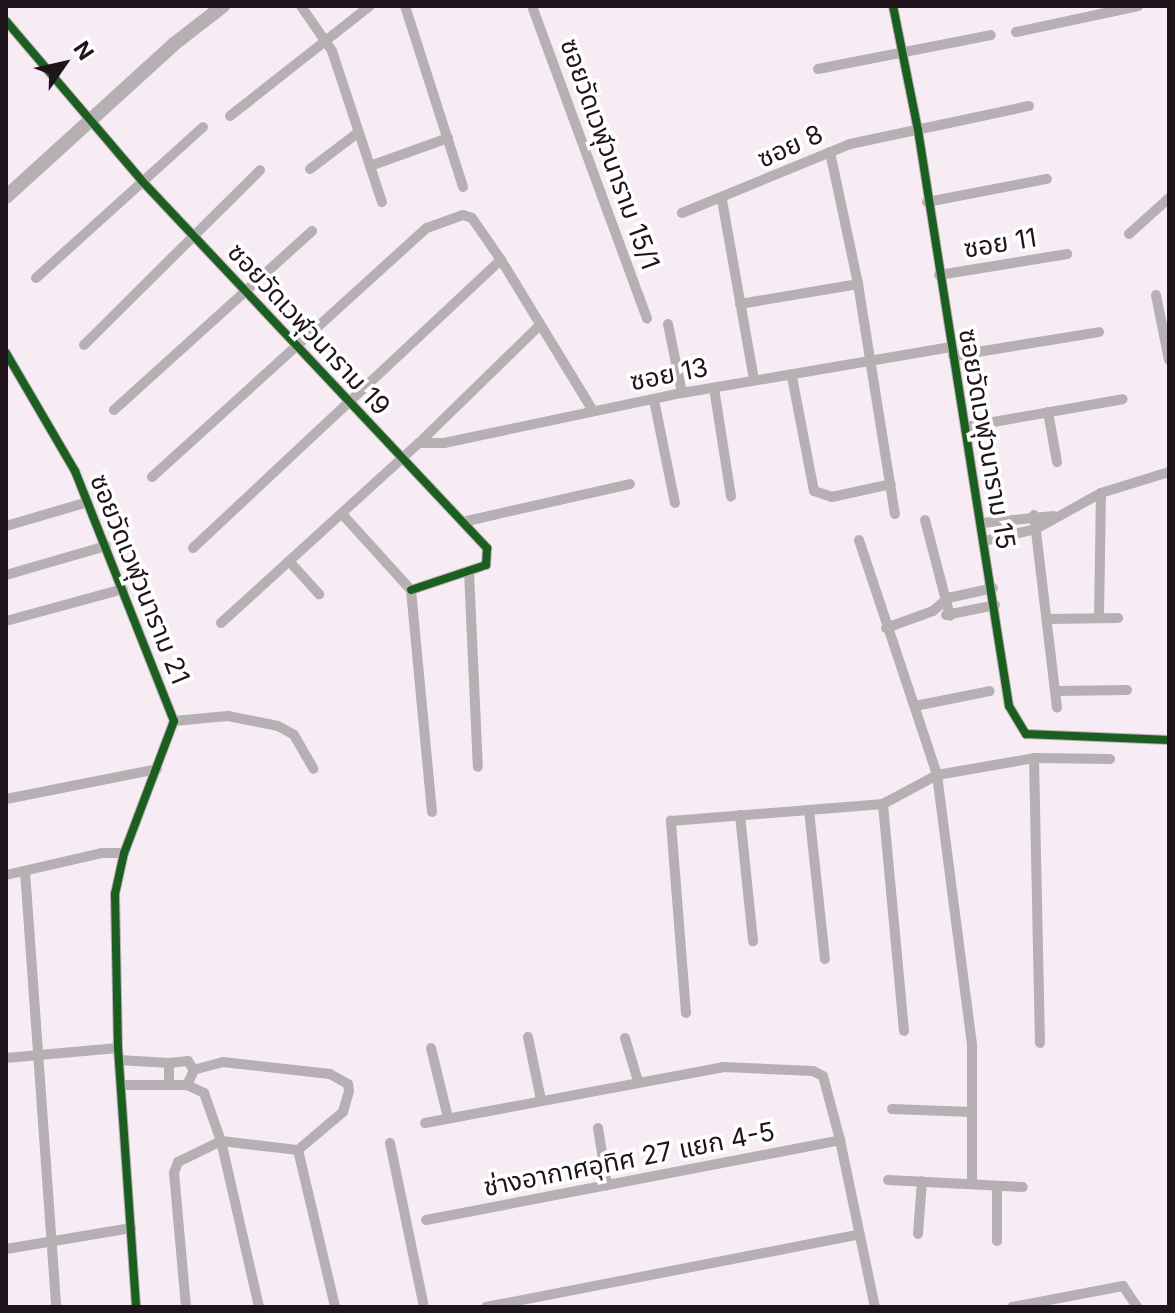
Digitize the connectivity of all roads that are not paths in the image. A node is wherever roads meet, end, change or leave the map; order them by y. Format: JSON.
{"nodes":[{"id":1,"x":222,"y":6,"type":"edge"},
{"id":2,"x":301,"y":6,"type":"edge"},
{"id":3,"x":370,"y":6,"type":"edge"},
{"id":4,"x":405,"y":6,"type":"edge"},
{"id":5,"x":532,"y":6,"type":"edge"},
{"id":6,"x":893,"y":6,"type":"edge"},
{"id":7,"x":1138,"y":6,"type":"edge"},
{"id":8,"x":6,"y":21,"type":"edge"},
{"id":9,"x":1016,"y":32,"type":"dead end"},
{"id":10,"x":991,"y":35,"type":"dead end"},
{"id":11,"x":325,"y":40,"type":"junction"},
{"id":12,"x":901,"y":51,"type":"junction"},
{"id":13,"x":818,"y":69,"type":"dead end"},
{"id":14,"x":1029,"y":106,"type":"dead end"},
{"id":15,"x":230,"y":116,"type":"dead end"},
{"id":16,"x":89,"y":123,"type":"junction"},
{"id":17,"x":203,"y":127,"type":"dead end"},
{"id":18,"x":918,"y":130,"type":"junction"},
{"id":19,"x":359,"y":132,"type":"junction"},
{"id":20,"x":448,"y":138,"type":"junction"},
{"id":21,"x":830,"y":152,"type":"junction"},
{"id":22,"x":370,"y":166,"type":"junction"},
{"id":23,"x":310,"y":169,"type":"dead end"},
{"id":24,"x":260,"y":170,"type":"dead end"},
{"id":25,"x":1047,"y":179,"type":"dead end"},
{"id":26,"x":142,"y":181,"type":"junction"},
{"id":27,"x":463,"y":187,"type":"dead end"},
{"id":28,"x":6,"y":197,"type":"edge"},
{"id":29,"x":1169,"y":198,"type":"edge"},
{"id":30,"x":722,"y":200,"type":"junction"},
{"id":31,"x":382,"y":202,"type":"dead end"},
{"id":32,"x":927,"y":202,"type":"junction"},
{"id":33,"x":682,"y":213,"type":"dead end"},
{"id":34,"x":312,"y":231,"type":"dead end"},
{"id":35,"x":1129,"y":234,"type":"dead end"},
{"id":36,"x":196,"y":235,"type":"junction"},
{"id":37,"x":1067,"y":254,"type":"dead end"},
{"id":38,"x":501,"y":260,"type":"junction"},
{"id":39,"x":939,"y":275,"type":"junction"},
{"id":40,"x":36,"y":278,"type":"dead end"},
{"id":41,"x":858,"y":284,"type":"junction"},
{"id":42,"x":248,"y":289,"type":"junction"},
{"id":43,"x":1156,"y":295,"type":"dead end"},
{"id":44,"x":740,"y":304,"type":"junction"},
{"id":45,"x":647,"y":318,"type":"dead end"},
{"id":46,"x":668,"y":324,"type":"dead end"},
{"id":47,"x":540,"y":325,"type":"junction"},
{"id":48,"x":1099,"y":332,"type":"dead end"},
{"id":49,"x":84,"y":345,"type":"dead end"},
{"id":50,"x":300,"y":348,"type":"junction"},
{"id":51,"x":952,"y":351,"type":"junction"},
{"id":52,"x":6,"y":353,"type":"edge"},
{"id":53,"x":1169,"y":360,"type":"edge"},
{"id":54,"x":871,"y":361,"type":"junction"},
{"id":55,"x":792,"y":377,"type":"junction"},
{"id":56,"x":754,"y":380,"type":"junction"},
{"id":57,"x":714,"y":388,"type":"junction"},
{"id":58,"x":682,"y":393,"type":"junction"},
{"id":59,"x":1123,"y":399,"type":"dead end"},
{"id":60,"x":654,"y":400,"type":"junction"},
{"id":61,"x":352,"y":404,"type":"junction"},
{"id":62,"x":114,"y":410,"type":"dead end"},
{"id":63,"x":593,"y":411,"type":"junction"},
{"id":64,"x":1048,"y":412,"type":"junction"},
{"id":65,"x":965,"y":427,"type":"junction"},
{"id":66,"x":419,"y":443,"type":"junction"},
{"id":67,"x":401,"y":458,"type":"junction"},
{"id":68,"x":1057,"y":462,"type":"dead end"},
{"id":69,"x":1168,"y":473,"type":"edge"},
{"id":70,"x":152,"y":477,"type":"dead end"},
{"id":71,"x":630,"y":484,"type":"dead end"},
{"id":72,"x":891,"y":484,"type":"junction"},
{"id":73,"x":1169,"y":485,"type":"edge"},
{"id":74,"x":1101,"y":493,"type":"junction"},
{"id":75,"x":731,"y":497,"type":"dead end"},
{"id":76,"x":88,"y":502,"type":"junction"},
{"id":77,"x":675,"y":503,"type":"dead end"},
{"id":78,"x":895,"y":514,"type":"dead end"},
{"id":79,"x":343,"y":515,"type":"junction"},
{"id":80,"x":1034,"y":515,"type":"junction"},
{"id":81,"x":1054,"y":516,"type":"junction"},
{"id":82,"x":925,"y":520,"type":"dead end"},
{"id":83,"x":467,"y":521,"type":"junction"},
{"id":84,"x":982,"y":523,"type":"junction"},
{"id":85,"x":6,"y":526,"type":"edge"},
{"id":86,"x":1036,"y":529,"type":"junction"},
{"id":87,"x":859,"y":540,"type":"dead end"},
{"id":88,"x":984,"y":541,"type":"junction"},
{"id":89,"x":106,"y":546,"type":"junction"},
{"id":90,"x":193,"y":548,"type":"dead end"},
{"id":91,"x":289,"y":561,"type":"junction"},
{"id":92,"x":469,"y":572,"type":"junction"},
{"id":93,"x":6,"y":575,"type":"edge"},
{"id":94,"x":993,"y":588,"type":"junction"},
{"id":95,"x":123,"y":589,"type":"junction"},
{"id":96,"x":411,"y":590,"type":"junction"},
{"id":97,"x":319,"y":594,"type":"dead end"},
{"id":98,"x":948,"y":598,"type":"junction"},
{"id":99,"x":995,"y":605,"type":"junction"},
{"id":100,"x":933,"y":611,"type":"junction"},
{"id":101,"x":950,"y":616,"type":"junction"},
{"id":102,"x":1099,"y":618,"type":"junction"},
{"id":103,"x":1118,"y":618,"type":"dead end"},
{"id":104,"x":1048,"y":619,"type":"junction"},
{"id":105,"x":6,"y":621,"type":"edge"},
{"id":106,"x":221,"y":623,"type":"dead end"},
{"id":107,"x":886,"y":628,"type":"junction"},
{"id":108,"x":1127,"y":690,"type":"dead end"},
{"id":109,"x":990,"y":691,"type":"dead end"},
{"id":110,"x":1056,"y":691,"type":"junction"},
{"id":111,"x":915,"y":706,"type":"junction"},
{"id":112,"x":1057,"y":708,"type":"dead end"},
{"id":113,"x":174,"y":721,"type":"junction"},
{"id":114,"x":1169,"y":740,"type":"edge"},
{"id":115,"x":1034,"y":758,"type":"junction"},
{"id":116,"x":1110,"y":759,"type":"dead end"},
{"id":117,"x":478,"y":767,"type":"dead end"},
{"id":118,"x":157,"y":769,"type":"junction"},
{"id":119,"x":314,"y":769,"type":"dead end"},
{"id":120,"x":937,"y":775,"type":"junction"},
{"id":121,"x":6,"y":799,"type":"edge"},
{"id":122,"x":883,"y":804,"type":"junction"},
{"id":123,"x":809,"y":810,"type":"junction"},
{"id":124,"x":432,"y":812,"type":"dead end"},
{"id":125,"x":740,"y":815,"type":"junction"},
{"id":126,"x":124,"y":853,"type":"junction"},
{"id":127,"x":25,"y":871,"type":"junction"},
{"id":128,"x":6,"y":875,"type":"edge"},
{"id":129,"x":753,"y":941,"type":"dead end"},
{"id":130,"x":825,"y":959,"type":"dead end"},
{"id":131,"x":686,"y":1013,"type":"dead end"},
{"id":132,"x":904,"y":1031,"type":"dead end"},
{"id":133,"x":528,"y":1037,"type":"dead end"},
{"id":134,"x":625,"y":1038,"type":"dead end"},
{"id":135,"x":1040,"y":1043,"type":"dead end"},
{"id":136,"x":431,"y":1048,"type":"dead end"},
{"id":137,"x":118,"y":1054,"type":"junction"},
{"id":138,"x":38,"y":1056,"type":"junction"},
{"id":139,"x":6,"y":1058,"type":"edge"},
{"id":140,"x":169,"y":1063,"type":"junction"},
{"id":141,"x":194,"y":1070,"type":"junction"},
{"id":142,"x":638,"y":1081,"type":"junction"},
{"id":143,"x":169,"y":1083,"type":"junction"},
{"id":144,"x":122,"y":1085,"type":"junction"},
{"id":145,"x":187,"y":1085,"type":"junction"},
{"id":146,"x":541,"y":1100,"type":"junction"},
{"id":147,"x":892,"y":1109,"type":"dead end"},
{"id":148,"x":972,"y":1112,"type":"junction"},
{"id":149,"x":448,"y":1118,"type":"junction"},
{"id":150,"x":425,"y":1123,"type":"dead end"},
{"id":151,"x":598,"y":1128,"type":"dead end"},
{"id":152,"x":840,"y":1140,"type":"junction"},
{"id":153,"x":221,"y":1141,"type":"junction"},
{"id":154,"x":390,"y":1143,"type":"dead end"},
{"id":155,"x":298,"y":1150,"type":"junction"},
{"id":156,"x":888,"y":1180,"type":"dead end"},
{"id":157,"x":922,"y":1181,"type":"junction"},
{"id":158,"x":972,"y":1184,"type":"junction"},
{"id":159,"x":607,"y":1185,"type":"junction"},
{"id":160,"x":997,"y":1186,"type":"junction"},
{"id":161,"x":1023,"y":1187,"type":"dead end"},
{"id":162,"x":426,"y":1220,"type":"dead end"},
{"id":163,"x":131,"y":1228,"type":"junction"},
{"id":164,"x":918,"y":1234,"type":"dead end"},
{"id":165,"x":858,"y":1235,"type":"junction"},
{"id":166,"x":997,"y":1241,"type":"dead end"},
{"id":167,"x":52,"y":1242,"type":"junction"},
{"id":168,"x":6,"y":1249,"type":"edge"},
{"id":169,"x":56,"y":1307,"type":"edge"},
{"id":170,"x":136,"y":1307,"type":"edge"},
{"id":171,"x":186,"y":1307,"type":"edge"},
{"id":172,"x":259,"y":1307,"type":"edge"},
{"id":173,"x":335,"y":1307,"type":"edge"},
{"id":174,"x":424,"y":1307,"type":"edge"},
{"id":175,"x":486,"y":1307,"type":"edge"},
{"id":176,"x":875,"y":1307,"type":"edge"},
{"id":177,"x":1012,"y":1307,"type":"edge"},
{"id":178,"x":1137,"y":1307,"type":"edge"}],
"edges":[{"from":1,"to":16,"type":"street"},
{"from":2,"to":11,"type":"street"},
{"from":3,"to":11,"type":"street"},
{"from":4,"to":20,"type":"street"},
{"from":5,"to":45,"type":"street","name":"ซอยวัดเวฬุวนาราม 15/1"},
{"from":6,"to":12,"type":"street","name":"ซอยวัดเวฬุวนาราม 15"},
{"from":7,"to":9,"type":"street"},
{"from":8,"to":16,"type":"street","name":"ซอยวัดเวฬุวนาราม 19"},
{"from":10,"to":12,"type":"street"},
{"from":11,"to":15,"type":"street"},
{"from":11,"to":19,"type":"street"},
{"from":12,"to":13,"type":"street"},
{"from":12,"to":18,"type":"street","name":"ซอยวัดเวฬุวนาราม 15"},
{"from":14,"to":18,"type":"street","name":"ซอย 8"},
{"from":16,"to":26,"type":"street","name":"ซอยวัดเวฬุวนาราม 19"},
{"from":16,"to":28,"type":"street"},
{"from":17,"to":26,"type":"street"},
{"from":18,"to":21,"type":"street","name":"ซอย 8"},
{"from":18,"to":32,"type":"street","name":"ซอยวัดเวฬุวนาราม 15"},
{"from":19,"to":22,"type":"street"},
{"from":19,"to":23,"type":"street"},
{"from":20,"to":22,"type":"street"},
{"from":20,"to":27,"type":"street"},
{"from":21,"to":30,"type":"street","name":"ซอย 8"},
{"from":21,"to":41,"type":"street"},
{"from":22,"to":31,"type":"street"},
{"from":24,"to":36,"type":"street"},
{"from":25,"to":32,"type":"street"},
{"from":26,"to":36,"type":"street","name":"ซอยวัดเวฬุวนาราม 19"},
{"from":26,"to":40,"type":"street"},
{"from":29,"to":35,"type":"street"},
{"from":30,"to":33,"type":"street","name":"ซอย 8"},
{"from":30,"to":44,"type":"street"},
{"from":32,"to":39,"type":"street","name":"ซอยวัดเวฬุวนาราม 15"},
{"from":34,"to":42,"type":"street"},
{"from":36,"to":42,"type":"street","name":"ซอยวัดเวฬุวนาราม 19"},
{"from":36,"to":49,"type":"street"},
{"from":37,"to":39,"type":"street","name":"ซอย 11"},
{"from":38,"to":47,"type":"street"},
{"from":38,"to":50,"type":"street"},
{"from":38,"to":61,"type":"street"},
{"from":39,"to":51,"type":"street","name":"ซอยวัดเวฬุวนาราม 15"},
{"from":41,"to":44,"type":"street"},
{"from":41,"to":54,"type":"street"},
{"from":42,"to":50,"type":"street","name":"ซอยวัดเวฬุวนาราม 19"},
{"from":42,"to":62,"type":"street"},
{"from":43,"to":53,"type":"street"},
{"from":44,"to":56,"type":"street"},
{"from":46,"to":58,"type":"street"},
{"from":47,"to":63,"type":"street"},
{"from":47,"to":66,"type":"street"},
{"from":48,"to":51,"type":"street","name":"ซอย 13"},
{"from":50,"to":61,"type":"street","name":"ซอยวัดเวฬุวนาราม 19"},
{"from":50,"to":70,"type":"street"},
{"from":51,"to":54,"type":"street","name":"ซอย 13"},
{"from":51,"to":65,"type":"street","name":"ซอยวัดเวฬุวนาราม 15"},
{"from":52,"to":76,"type":"street","name":"ซอยวัดเวฬุวนาราม 21"},
{"from":54,"to":55,"type":"street","name":"ซอย 13"},
{"from":54,"to":72,"type":"street"},
{"from":55,"to":56,"type":"street","name":"ซอย 13"},
{"from":55,"to":72,"type":"street"},
{"from":56,"to":57,"type":"street","name":"ซอย 13"},
{"from":57,"to":58,"type":"street","name":"ซอย 13"},
{"from":57,"to":75,"type":"street"},
{"from":58,"to":60,"type":"street","name":"ซอย 13"},
{"from":59,"to":64,"type":"street"},
{"from":60,"to":63,"type":"street","name":"ซอย 13"},
{"from":60,"to":77,"type":"street"},
{"from":61,"to":67,"type":"street","name":"ซอยวัดเวฬุวนาราม 19"},
{"from":61,"to":90,"type":"street"},
{"from":63,"to":66,"type":"street","name":"ซอย 13"},
{"from":64,"to":65,"type":"street"},
{"from":64,"to":68,"type":"street"},
{"from":65,"to":84,"type":"street","name":"ซอยวัดเวฬุวนาราม 15"},
{"from":66,"to":67,"type":"street"},
{"from":67,"to":79,"type":"street"},
{"from":67,"to":83,"type":"street","name":"ซอยวัดเวฬุวนาราม 19"},
{"from":69,"to":73,"type":"street"},
{"from":69,"to":74,"type":"street"},
{"from":71,"to":83,"type":"street"},
{"from":72,"to":78,"type":"street"},
{"from":74,"to":81,"type":"street"},
{"from":74,"to":102,"type":"street"},
{"from":76,"to":85,"type":"street"},
{"from":76,"to":89,"type":"street","name":"ซอยวัดเวฬุวนาราม 21"},
{"from":79,"to":91,"type":"street"},
{"from":79,"to":96,"type":"street"},
{"from":80,"to":81,"type":"street"},
{"from":80,"to":84,"type":"street"},
{"from":80,"to":86,"type":"street"},
{"from":81,"to":86,"type":"street"},
{"from":82,"to":98,"type":"street"},
{"from":83,"to":92,"type":"street","name":"ซอยวัดเวฬุวนาราม 19"},
{"from":84,"to":88,"type":"street","name":"ซอยวัดเวฬุวนาราม 15"},
{"from":86,"to":88,"type":"street"},
{"from":86,"to":104,"type":"street"},
{"from":87,"to":107,"type":"street"},
{"from":88,"to":94,"type":"street","name":"ซอยวัดเวฬุวนาราม 15"},
{"from":89,"to":93,"type":"street"},
{"from":89,"to":95,"type":"street","name":"ซอยวัดเวฬุวนาราม 21"},
{"from":91,"to":97,"type":"street"},
{"from":91,"to":106,"type":"street"},
{"from":92,"to":96,"type":"street"},
{"from":92,"to":117,"type":"street"},
{"from":94,"to":98,"type":"street"},
{"from":94,"to":99,"type":"street","name":"ซอยวัดเวฬุวนาราม 15"},
{"from":95,"to":105,"type":"street"},
{"from":95,"to":113,"type":"street","name":"ซอยวัดเวฬุวนาราม 21"},
{"from":96,"to":124,"type":"street"},
{"from":98,"to":100,"type":"street"},
{"from":98,"to":101,"type":"street"},
{"from":99,"to":101,"type":"street"},
{"from":99,"to":114,"type":"street","name":"ซอยวัดเวฬุวนาราม 15"},
{"from":100,"to":101,"type":"street"},
{"from":100,"to":107,"type":"street"},
{"from":102,"to":103,"type":"street"},
{"from":102,"to":104,"type":"street"},
{"from":104,"to":110,"type":"street"},
{"from":107,"to":111,"type":"street"},
{"from":108,"to":110,"type":"street"},
{"from":109,"to":111,"type":"street"},
{"from":110,"to":112,"type":"street"},
{"from":111,"to":120,"type":"street"},
{"from":113,"to":118,"type":"street","name":"ซอยวัดเวฬุวนาราม 21"},
{"from":113,"to":119,"type":"street"},
{"from":115,"to":116,"type":"street"},
{"from":115,"to":120,"type":"street"},
{"from":115,"to":135,"type":"street"},
{"from":118,"to":121,"type":"street"},
{"from":118,"to":126,"type":"street","name":"ซอยวัดเวฬุวนาราม 21"},
{"from":120,"to":122,"type":"street"},
{"from":120,"to":148,"type":"street"},
{"from":122,"to":123,"type":"street"},
{"from":122,"to":132,"type":"street"},
{"from":123,"to":125,"type":"street"},
{"from":123,"to":130,"type":"street"},
{"from":125,"to":129,"type":"street"},
{"from":125,"to":131,"type":"street"},
{"from":126,"to":127,"type":"street"},
{"from":126,"to":137,"type":"street","name":"ซอยวัดเวฬุวนาราม 21"},
{"from":127,"to":128,"type":"street"},
{"from":127,"to":138,"type":"street"},
{"from":133,"to":146,"type":"street"},
{"from":134,"to":142,"type":"street"},
{"from":136,"to":149,"type":"street"},
{"from":137,"to":138,"type":"street"},
{"from":137,"to":140,"type":"street"},
{"from":137,"to":144,"type":"street","name":"ซอยวัดเวฬุวนาราม 21"},
{"from":138,"to":139,"type":"street"},
{"from":138,"to":167,"type":"street"},
{"from":140,"to":141,"type":"street"},
{"from":140,"to":143,"type":"street"},
{"from":141,"to":145,"type":"street"},
{"from":141,"to":155,"type":"street"},
{"from":142,"to":146,"type":"street"},
{"from":142,"to":152,"type":"street"},
{"from":143,"to":144,"type":"street"},
{"from":143,"to":145,"type":"street"},
{"from":144,"to":163,"type":"street","name":"ซอยวัดเวฬุวนาราม 21"},
{"from":145,"to":153,"type":"street"},
{"from":146,"to":149,"type":"street"},
{"from":147,"to":148,"type":"street"},
{"from":148,"to":158,"type":"street"},
{"from":149,"to":150,"type":"street"},
{"from":151,"to":159,"type":"street"},
{"from":152,"to":159,"type":"street","name":"ช่างอากาศอุทิศ 27 แยก 4-5"},
{"from":152,"to":165,"type":"street"},
{"from":153,"to":155,"type":"street"},
{"from":153,"to":171,"type":"street"},
{"from":153,"to":172,"type":"street"},
{"from":154,"to":174,"type":"street"},
{"from":155,"to":173,"type":"street"},
{"from":156,"to":157,"type":"street"},
{"from":157,"to":158,"type":"street"},
{"from":157,"to":164,"type":"street"},
{"from":158,"to":160,"type":"street"},
{"from":159,"to":162,"type":"street","name":"ช่างอากาศอุทิศ 27 แยก 4-5"},
{"from":160,"to":161,"type":"street"},
{"from":160,"to":166,"type":"street"},
{"from":163,"to":167,"type":"street"},
{"from":163,"to":170,"type":"street","name":"ซอยวัดเวฬุวนาราม 21"},
{"from":165,"to":175,"type":"street"},
{"from":165,"to":176,"type":"street"},
{"from":167,"to":168,"type":"street"},
{"from":167,"to":169,"type":"street"},
{"from":177,"to":178,"type":"street"}]}
